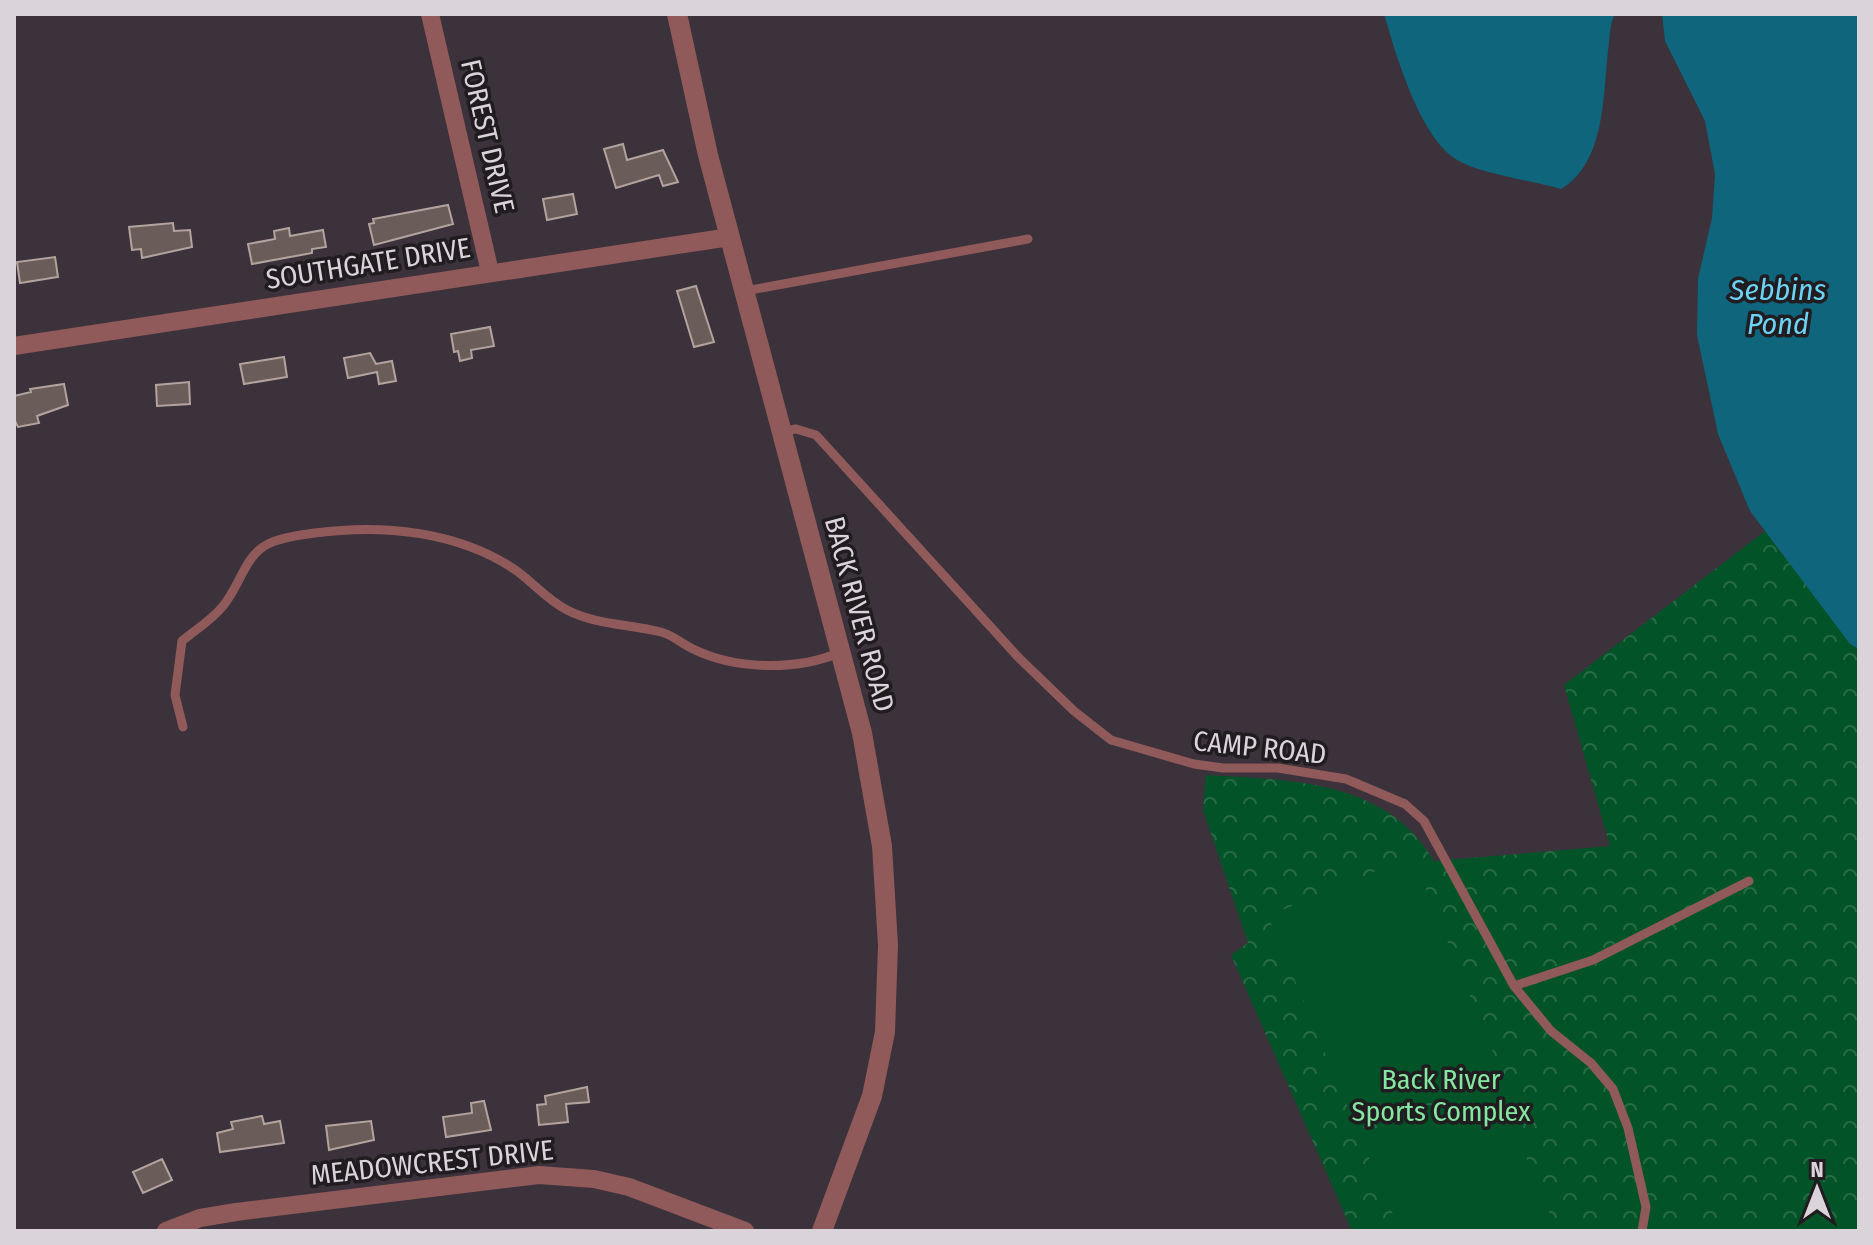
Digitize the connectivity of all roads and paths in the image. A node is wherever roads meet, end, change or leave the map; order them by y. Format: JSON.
{"nodes":[{"id":1,"x":430,"y":14,"type":"edge"},
{"id":2,"x":677,"y":14,"type":"edge"},
{"id":3,"x":730,"y":237,"type":"junction"},
{"id":4,"x":1028,"y":239,"type":"dead end"},
{"id":5,"x":490,"y":272,"type":"junction"},
{"id":6,"x":745,"y":291,"type":"junction"},
{"id":7,"x":14,"y":346,"type":"edge"},
{"id":8,"x":783,"y":431,"type":"junction"},
{"id":9,"x":841,"y":652,"type":"junction"},
{"id":10,"x":183,"y":727,"type":"dead end"},
{"id":11,"x":1749,"y":881,"type":"dead end"},
{"id":12,"x":1514,"y":986,"type":"junction"},
{"id":13,"x":166,"y":1231,"type":"edge"},
{"id":14,"x":745,"y":1231,"type":"edge"},
{"id":15,"x":822,"y":1231,"type":"edge"},
{"id":16,"x":1642,"y":1231,"type":"edge"}],
"edges":[{"from":1,"to":5,"type":"street","name":"FOREST DRIVE"},
{"from":2,"to":3,"type":"street","name":"BACK RIVER ROAD"},
{"from":3,"to":5,"type":"street","name":"SOUTHGATE DRIVE"},
{"from":3,"to":6,"type":"street","name":"BACK RIVER ROAD"},
{"from":4,"to":6,"type":"lane"},
{"from":5,"to":7,"type":"street","name":"SOUTHGATE DRIVE"},
{"from":6,"to":8,"type":"street","name":"BACK RIVER ROAD"},
{"from":8,"to":9,"type":"street","name":"BACK RIVER ROAD"},
{"from":8,"to":12,"type":"lane","name":"CAMP ROAD"},
{"from":9,"to":10,"type":"lane"},
{"from":9,"to":15,"type":"street","name":"BACK RIVER ROAD"},
{"from":11,"to":12,"type":"lane"},
{"from":12,"to":16,"type":"lane","name":"CAMP ROAD"},
{"from":13,"to":14,"type":"street","name":"MEADOWCREST DRIVE"}]}
